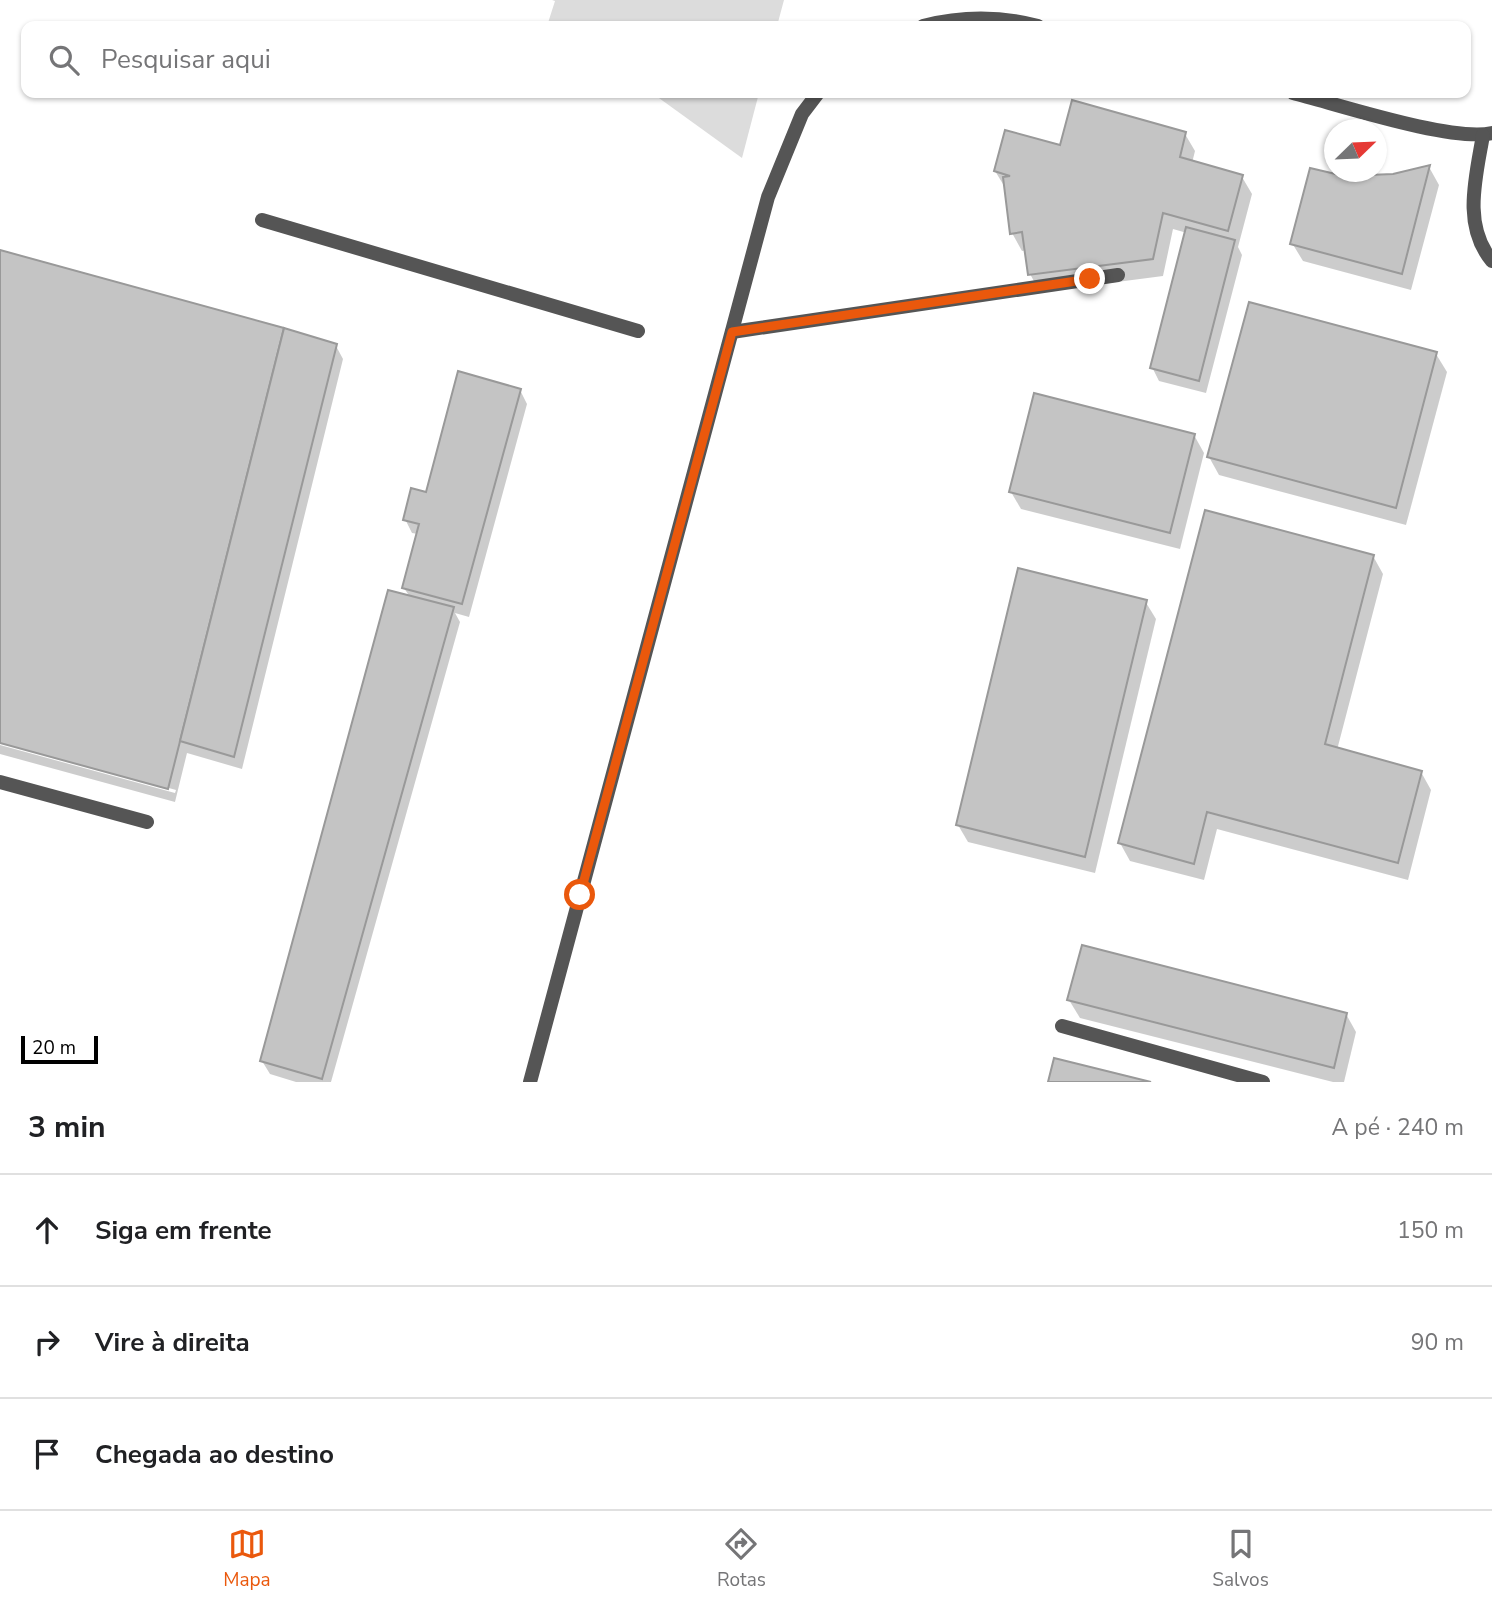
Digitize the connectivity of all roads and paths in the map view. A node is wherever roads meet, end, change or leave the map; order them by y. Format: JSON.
{"nodes":[{"id":1,"x":954,"y":21,"type":"edge"},
{"id":2,"x":1019,"y":21,"type":"edge"},
{"id":3,"x":814,"y":98,"type":"edge"},
{"id":4,"x":1311,"y":98,"type":"edge"},
{"id":5,"x":1488,"y":134,"type":"edge"},
{"id":6,"x":262,"y":220,"type":"dead end"},
{"id":7,"x":1492,"y":261,"type":"edge"},
{"id":8,"x":1118,"y":275,"type":"dead end"},
{"id":9,"x":638,"y":331,"type":"dead end"},
{"id":10,"x":732,"y":332,"type":"junction"},
{"id":11,"x":0,"y":782,"type":"edge"},
{"id":12,"x":147,"y":822,"type":"dead end"},
{"id":13,"x":1062,"y":1026,"type":"dead end"},
{"id":14,"x":530,"y":1082,"type":"edge"},
{"id":15,"x":1263,"y":1082,"type":"edge"}],
"edges":[{"from":1,"to":2,"type":"lane"},
{"from":3,"to":10,"type":"lane"},
{"from":4,"to":5,"type":"lane"},
{"from":5,"to":7,"type":"lane"},
{"from":6,"to":9,"type":"lane"},
{"from":8,"to":10,"type":"lane"},
{"from":10,"to":14,"type":"lane"},
{"from":11,"to":12,"type":"lane"},
{"from":13,"to":15,"type":"lane"}]}
